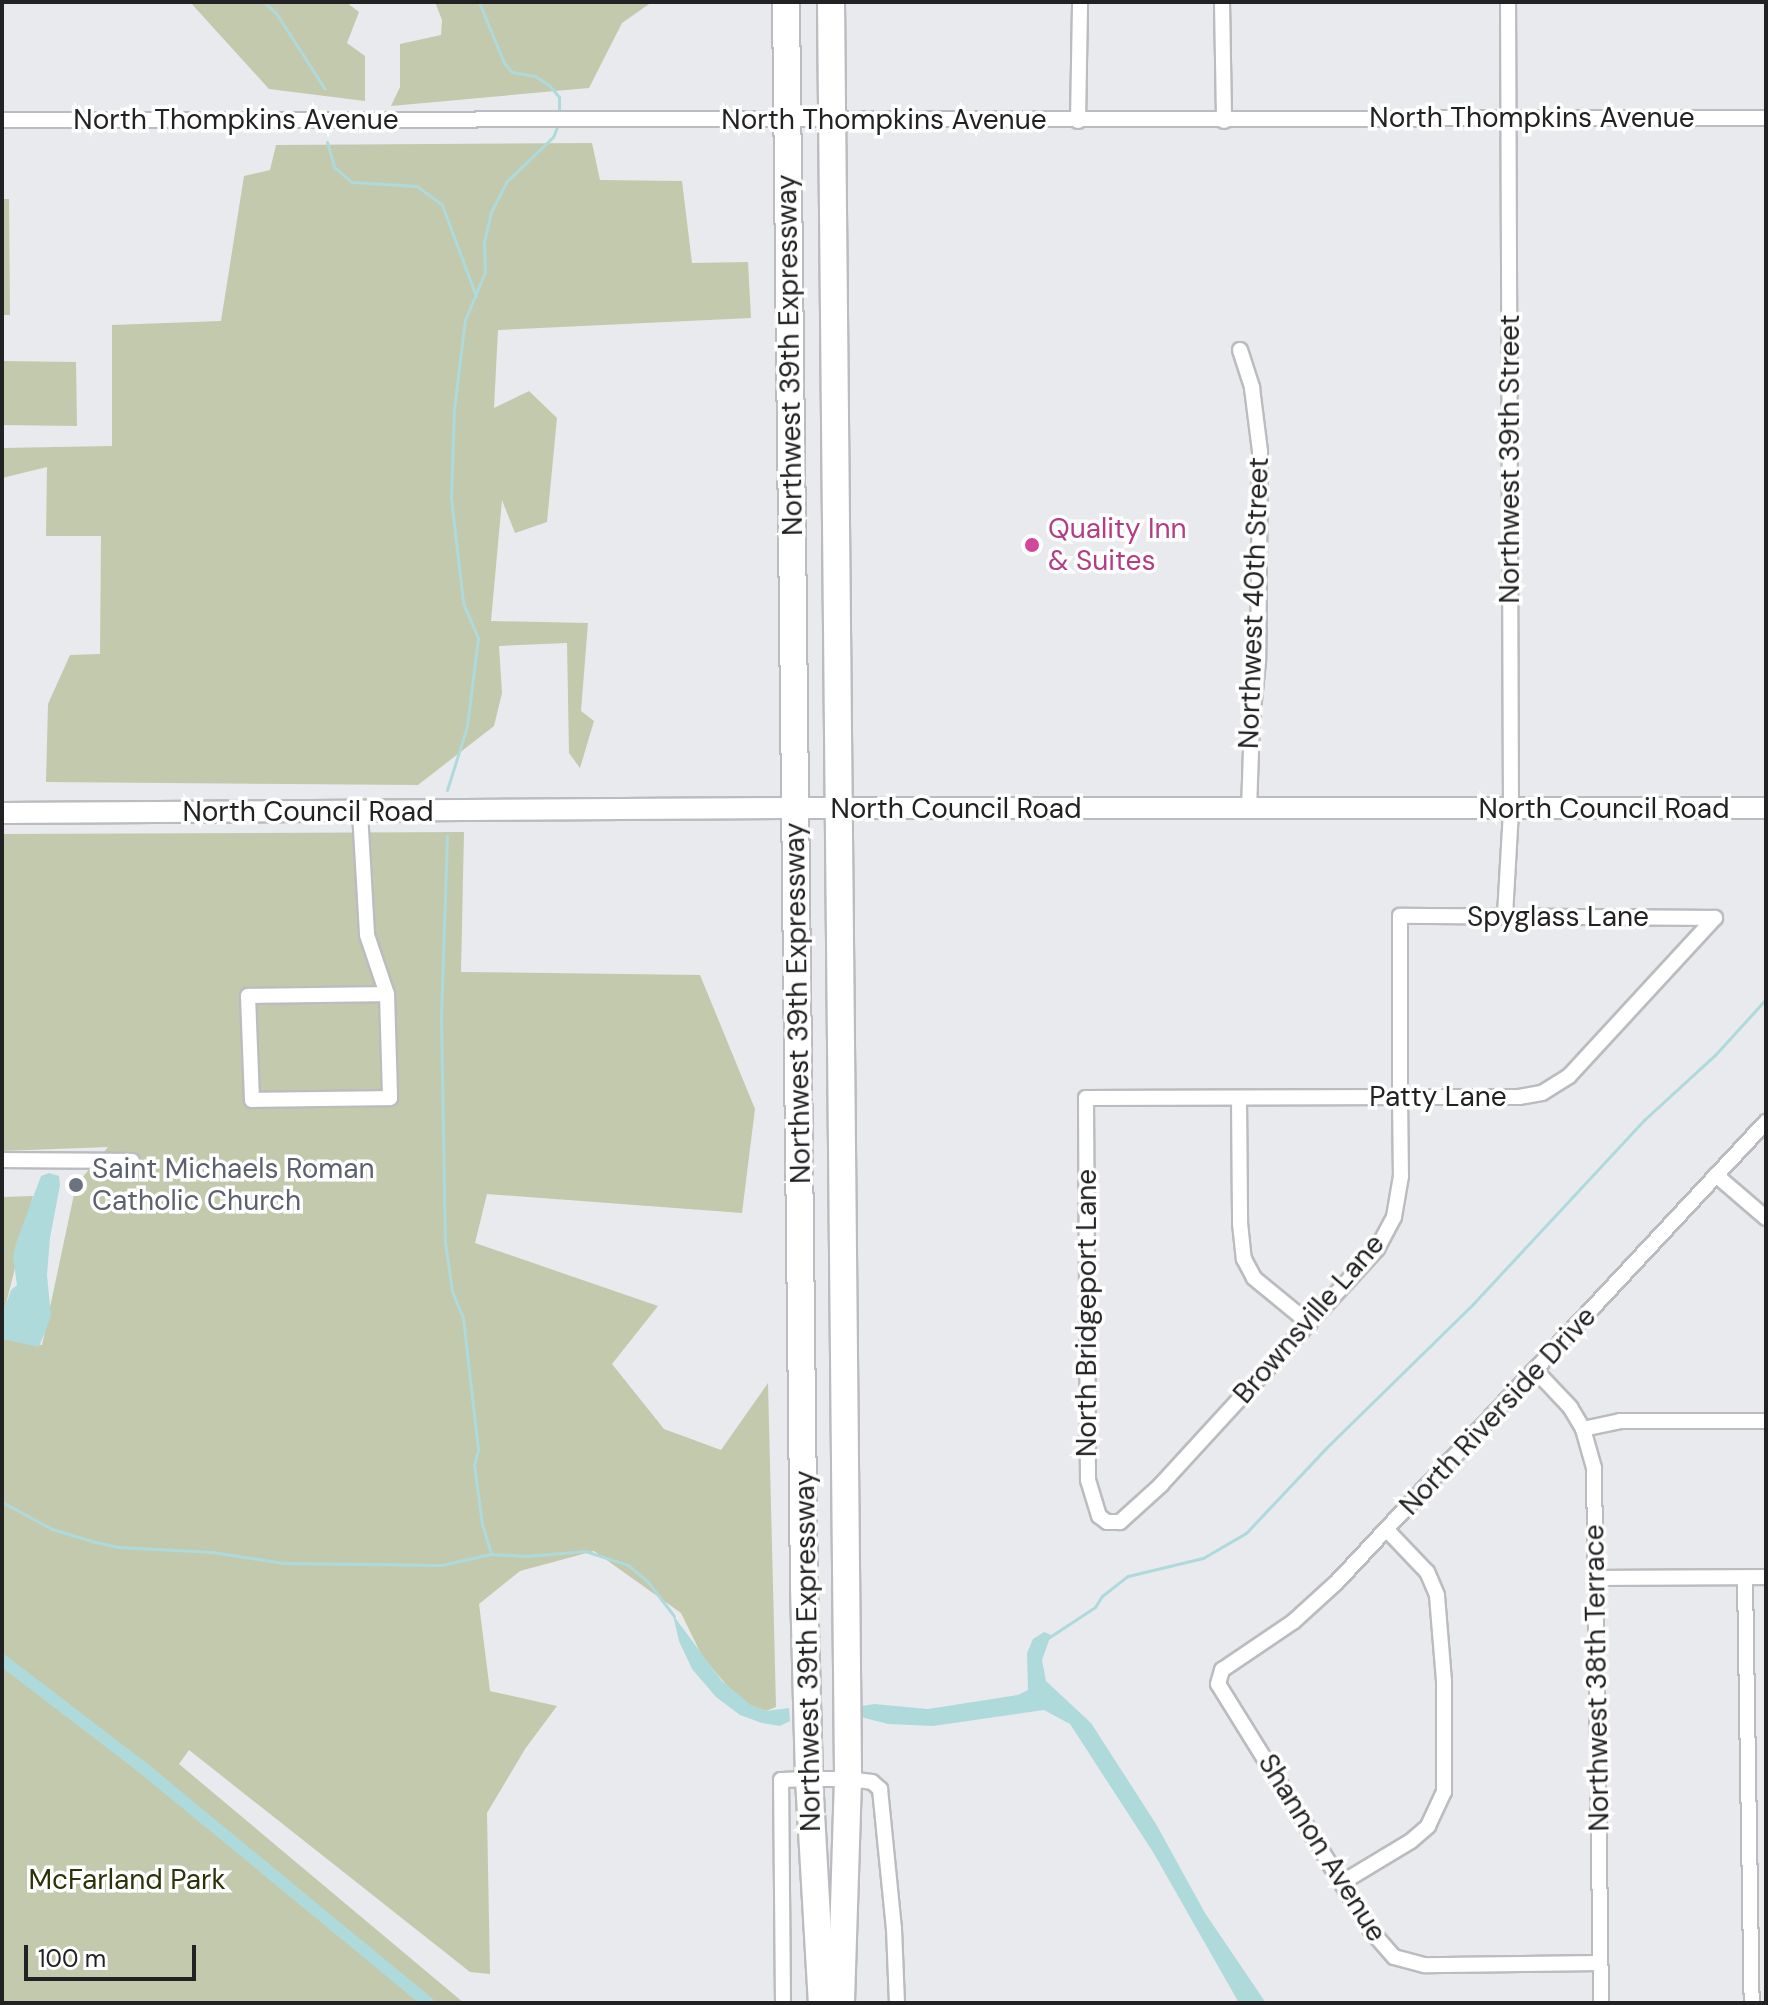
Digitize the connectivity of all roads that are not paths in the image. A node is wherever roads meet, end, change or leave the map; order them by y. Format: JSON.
{"nodes":[{"id":1,"x":786,"y":2,"type":"edge"},
{"id":2,"x":831,"y":2,"type":"edge"},
{"id":3,"x":1080,"y":2,"type":"edge"},
{"id":4,"x":1222,"y":2,"type":"edge"},
{"id":5,"x":1508,"y":2,"type":"edge"},
{"id":6,"x":1509,"y":116,"type":"junction"},
{"id":7,"x":1766,"y":118,"type":"edge"},
{"id":8,"x":787,"y":119,"type":"junction"},
{"id":9,"x":2,"y":120,"type":"edge"},
{"id":10,"x":831,"y":121,"type":"junction"},
{"id":11,"x":1078,"y":121,"type":"junction"},
{"id":12,"x":1224,"y":121,"type":"junction"},
{"id":13,"x":1240,"y":350,"type":"dead end"},
{"id":14,"x":795,"y":808,"type":"junction"},
{"id":15,"x":839,"y":808,"type":"junction"},
{"id":16,"x":1766,"y":808,"type":"edge"},
{"id":17,"x":1249,"y":810,"type":"junction"},
{"id":18,"x":1511,"y":810,"type":"junction"},
{"id":19,"x":360,"y":812,"type":"junction"},
{"id":20,"x":2,"y":813,"type":"edge"},
{"id":21,"x":1505,"y":915,"type":"junction"},
{"id":22,"x":1400,"y":916,"type":"joint"},
{"id":23,"x":1715,"y":918,"type":"joint"},
{"id":24,"x":387,"y":994,"type":"junction"},
{"id":25,"x":1400,"y":1097,"type":"junction"},
{"id":26,"x":1086,"y":1098,"type":"joint"},
{"id":27,"x":1239,"y":1098,"type":"junction"},
{"id":28,"x":1766,"y":1122,"type":"edge"},
{"id":29,"x":2,"y":1160,"type":"edge"},
{"id":30,"x":132,"y":1161,"type":"dead end"},
{"id":31,"x":1716,"y":1175,"type":"junction"},
{"id":32,"x":1766,"y":1218,"type":"edge"},
{"id":33,"x":1310,"y":1324,"type":"junction"},
{"id":34,"x":1536,"y":1371,"type":"junction"},
{"id":35,"x":1766,"y":1421,"type":"edge"},
{"id":36,"x":1583,"y":1429,"type":"junction"},
{"id":37,"x":1107,"y":1522,"type":"joint"},
{"id":38,"x":1387,"y":1530,"type":"junction"},
{"id":39,"x":1766,"y":1577,"type":"edge"},
{"id":40,"x":1596,"y":1578,"type":"junction"},
{"id":41,"x":1745,"y":1578,"type":"junction"},
{"id":42,"x":1218,"y":1684,"type":"joint"},
{"id":43,"x":809,"y":1779,"type":"junction"},
{"id":44,"x":848,"y":1779,"type":"junction"},
{"id":45,"x":1343,"y":1882,"type":"junction"},
{"id":46,"x":1759,"y":1962,"type":"edge"},
{"id":47,"x":1600,"y":1963,"type":"junction"},
{"id":48,"x":783,"y":2003,"type":"edge"},
{"id":49,"x":822,"y":2003,"type":"edge"},
{"id":50,"x":841,"y":2003,"type":"edge"},
{"id":51,"x":897,"y":2003,"type":"edge"},
{"id":52,"x":1601,"y":2003,"type":"edge"},
{"id":53,"x":1752,"y":2003,"type":"edge"}],
"edges":[{"from":1,"to":8,"type":"highway","name":"Northwest 39th Expressway"},
{"from":2,"to":10,"type":"highway","name":"Northwest 39th Expressway"},
{"from":3,"to":11,"type":"street"},
{"from":4,"to":12,"type":"street"},
{"from":5,"to":6,"type":"street","name":"Northwest 39th Street"},
{"from":6,"to":7,"type":"street","name":"North Thompkins Avenue"},
{"from":6,"to":12,"type":"street","name":"North Thompkins Avenue"},
{"from":6,"to":18,"type":"street","name":"Northwest 39th Street"},
{"from":8,"to":9,"type":"street","name":"North Thompkins Avenue"},
{"from":8,"to":10,"type":"street","name":"North Thompkins Avenue"},
{"from":8,"to":14,"type":"highway","name":"Northwest 39th Expressway"},
{"from":10,"to":11,"type":"street","name":"North Thompkins Avenue"},
{"from":10,"to":15,"type":"highway","name":"Northwest 39th Expressway"},
{"from":11,"to":12,"type":"street","name":"North Thompkins Avenue"},
{"from":13,"to":17,"type":"street","name":"Northwest 40th Street"},
{"from":14,"to":15,"type":"main road","name":"North Council Road"},
{"from":14,"to":19,"type":"main road","name":"North Council Road"},
{"from":14,"to":43,"type":"highway","name":"Northwest 39th Expressway"},
{"from":15,"to":17,"type":"main road","name":"North Council Road"},
{"from":15,"to":44,"type":"highway","name":"Northwest 39th Expressway"},
{"from":16,"to":18,"type":"main road","name":"North Council Road"},
{"from":17,"to":18,"type":"main road","name":"North Council Road"},
{"from":18,"to":21,"type":"street","name":"Northwest 39th Street"},
{"from":19,"to":20,"type":"main road","name":"North Council Road"},
{"from":19,"to":24,"type":"street"},
{"from":21,"to":22,"type":"street","name":"Spyglass Lane"},
{"from":21,"to":23,"type":"street","name":"Spyglass Lane"},
{"from":22,"to":25,"type":"street","name":"Brownsville Lane"},
{"from":23,"to":25,"type":"street","name":"Patty Lane"},
{"from":24,"to":24,"type":"street"},
{"from":25,"to":27,"type":"street","name":"Patty Lane"},
{"from":25,"to":33,"type":"street","name":"Brownsville Lane"},
{"from":26,"to":27,"type":"street","name":"Patty Lane"},
{"from":26,"to":37,"type":"street","name":"North Bridgeport Lane"},
{"from":27,"to":33,"type":"street"},
{"from":28,"to":31,"type":"street","name":"North Riverside Drive"},
{"from":29,"to":30,"type":"street"},
{"from":31,"to":32,"type":"street"},
{"from":31,"to":34,"type":"street","name":"North Riverside Drive"},
{"from":33,"to":37,"type":"street","name":"Brownsville Lane"},
{"from":34,"to":36,"type":"street","name":"Northwest 38th Terrace"},
{"from":34,"to":38,"type":"street","name":"North Riverside Drive"},
{"from":35,"to":36,"type":"street"},
{"from":36,"to":40,"type":"street","name":"Northwest 38th Terrace"},
{"from":38,"to":42,"type":"street","name":"North Riverside Drive"},
{"from":38,"to":45,"type":"street"},
{"from":39,"to":41,"type":"street"},
{"from":40,"to":41,"type":"street"},
{"from":40,"to":47,"type":"street","name":"Northwest 38th Terrace"},
{"from":41,"to":46,"type":"street"},
{"from":42,"to":45,"type":"street","name":"Shannon Avenue"},
{"from":43,"to":44,"type":"street"},
{"from":43,"to":48,"type":"street"},
{"from":43,"to":49,"type":"highway","name":"Northwest 39th Expressway"},
{"from":44,"to":50,"type":"highway","name":"Northwest 39th Expressway"},
{"from":44,"to":51,"type":"street"},
{"from":45,"to":47,"type":"street","name":"Shannon Avenue"},
{"from":46,"to":53,"type":"street"},
{"from":47,"to":52,"type":"street","name":"Northwest 38th Terrace"}]}
